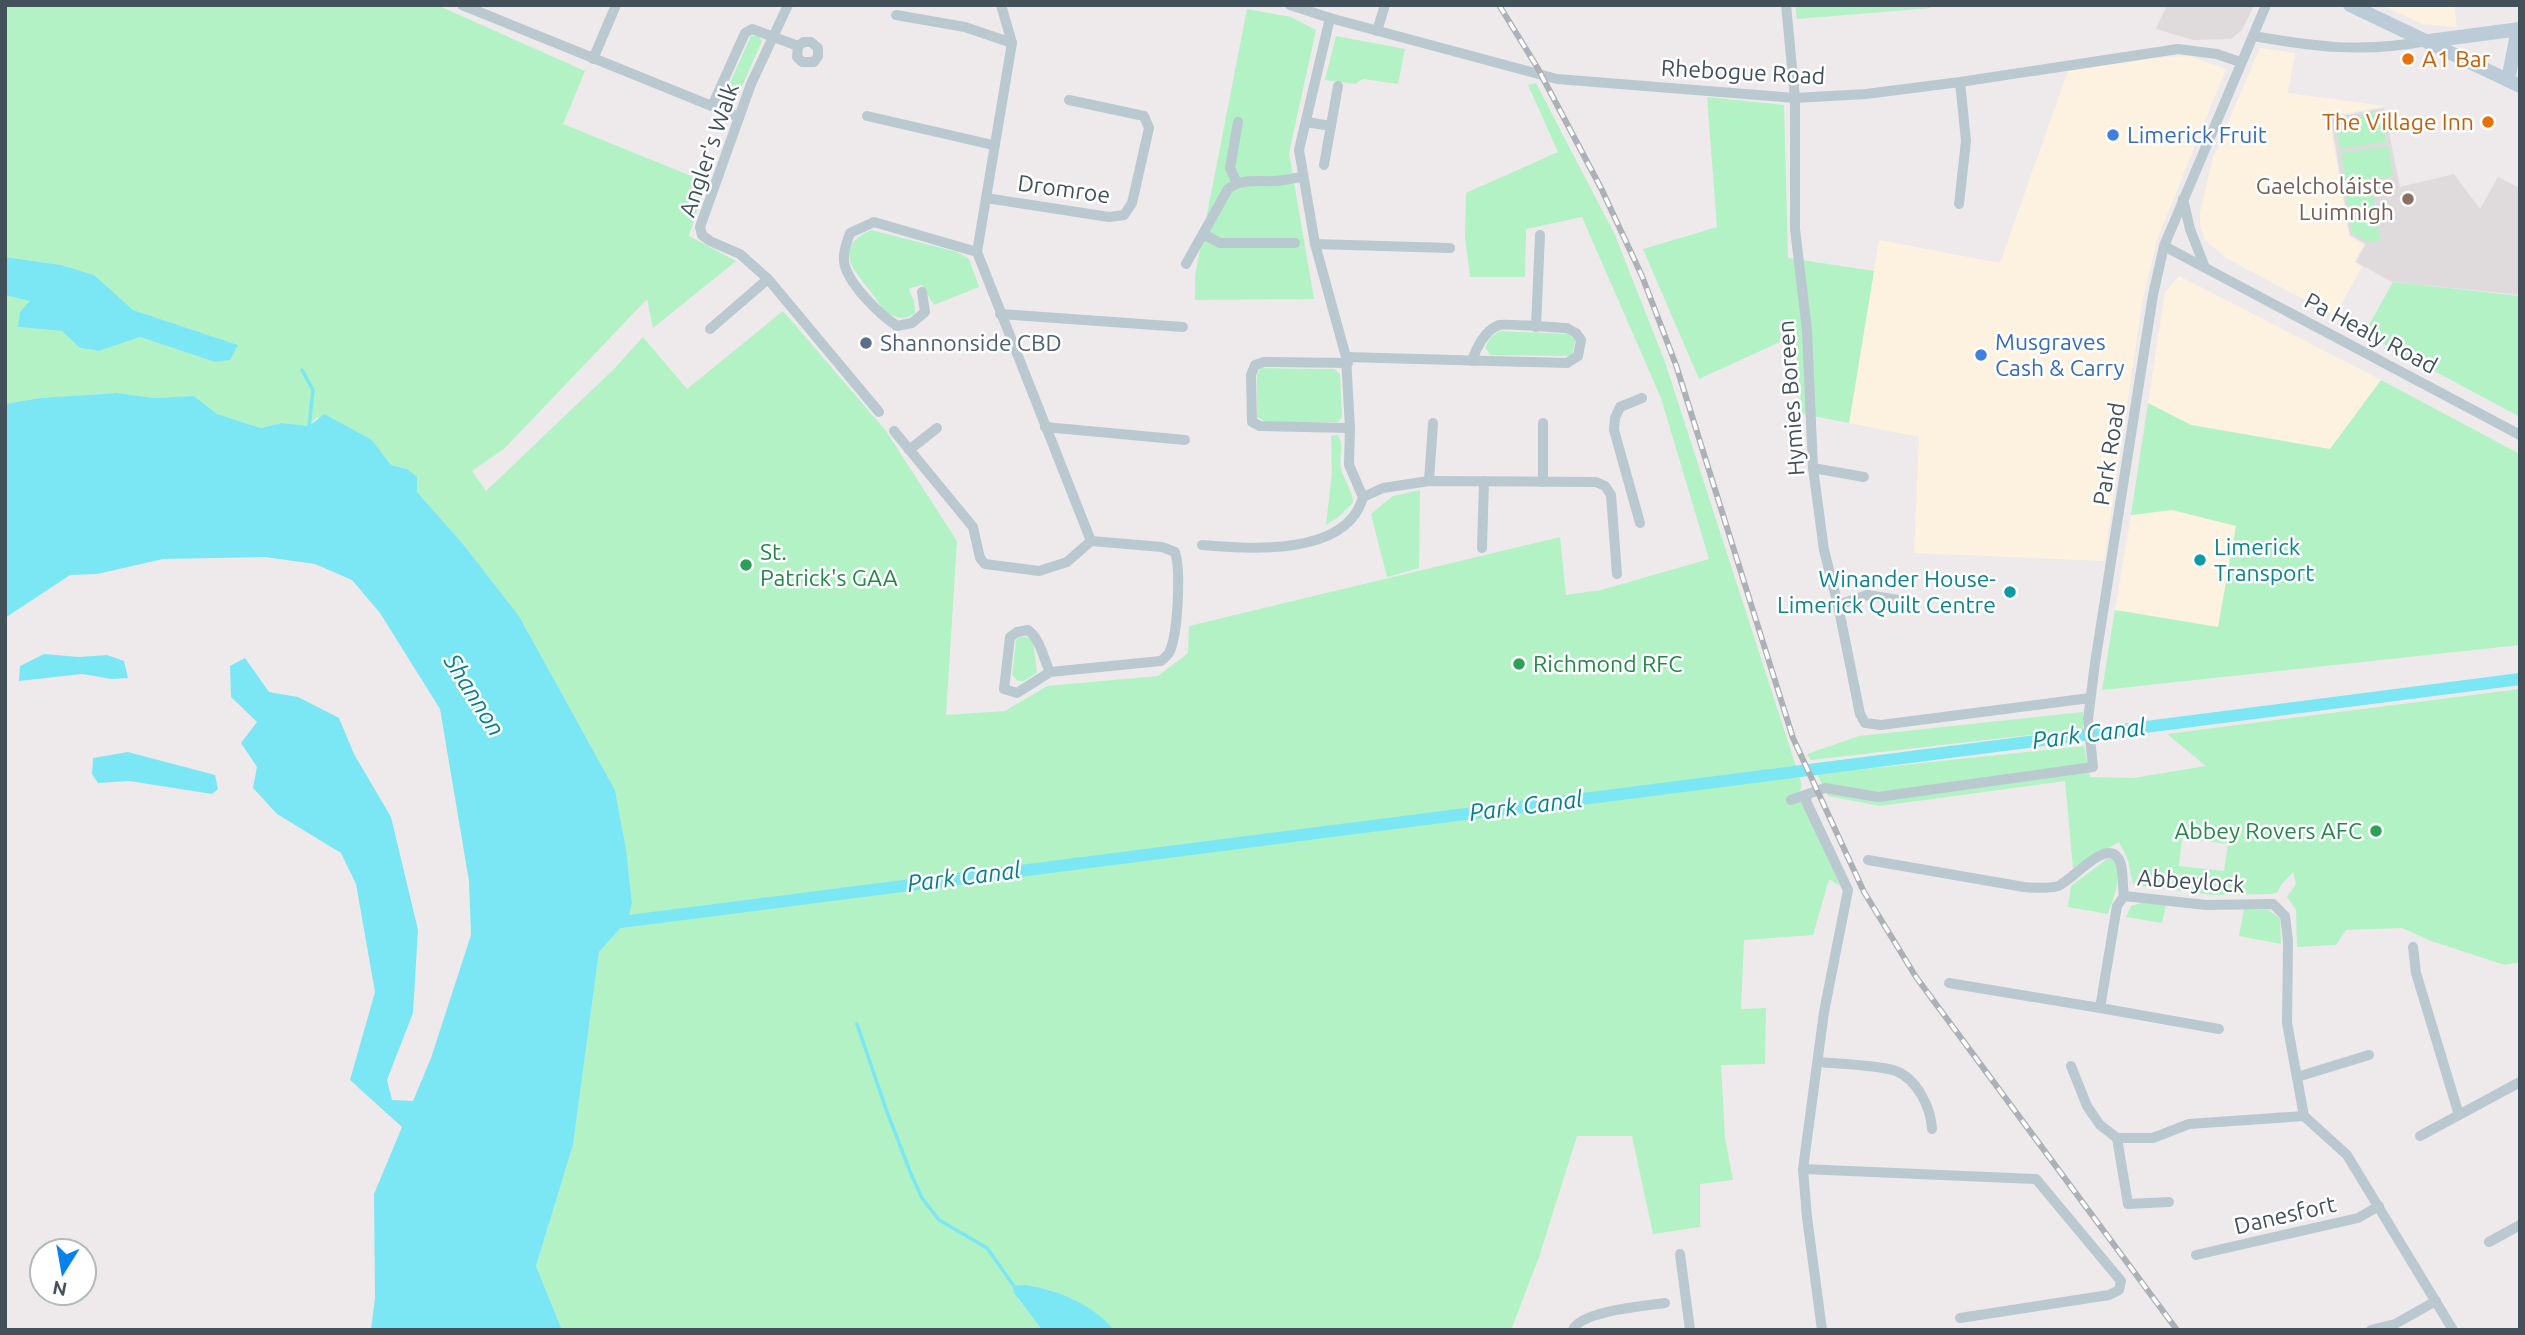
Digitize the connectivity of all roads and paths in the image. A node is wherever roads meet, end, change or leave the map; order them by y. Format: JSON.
{"nodes":[{"id":1,"x":462,"y":5,"type":"edge"},
{"id":2,"x":617,"y":5,"type":"edge"},
{"id":3,"x":788,"y":5,"type":"edge"},
{"id":4,"x":1001,"y":5,"type":"edge"},
{"id":5,"x":1290,"y":5,"type":"edge"},
{"id":6,"x":1385,"y":5,"type":"edge"},
{"id":7,"x":1786,"y":5,"type":"edge"},
{"id":8,"x":2266,"y":5,"type":"edge"},
{"id":9,"x":2350,"y":5,"type":"edge"},
{"id":10,"x":896,"y":15,"type":"dead end"},
{"id":11,"x":1330,"y":18,"type":"junction"},
{"id":12,"x":2519,"y":29,"type":"edge"},
{"id":13,"x":1377,"y":31,"type":"junction"},
{"id":14,"x":775,"y":36,"type":"junction"},
{"id":15,"x":2253,"y":36,"type":"junction"},
{"id":16,"x":2427,"y":41,"type":"junction"},
{"id":17,"x":1013,"y":43,"type":"junction"},
{"id":18,"x":798,"y":46,"type":"dead end"},
{"id":19,"x":593,"y":59,"type":"junction"},
{"id":20,"x":2240,"y":62,"type":"junction"},
{"id":21,"x":1960,"y":82,"type":"junction"},
{"id":22,"x":2514,"y":83,"type":"edge"},
{"id":23,"x":1338,"y":86,"type":"dead end"},
{"id":24,"x":1795,"y":98,"type":"junction"},
{"id":25,"x":1069,"y":100,"type":"dead end"},
{"id":26,"x":712,"y":106,"type":"junction"},
{"id":27,"x":867,"y":116,"type":"dead end"},
{"id":28,"x":739,"y":117,"type":"junction"},
{"id":29,"x":1238,"y":122,"type":"dead end"},
{"id":30,"x":1306,"y":122,"type":"junction"},
{"id":31,"x":1331,"y":126,"type":"junction"},
{"id":32,"x":993,"y":145,"type":"junction"},
{"id":33,"x":1324,"y":165,"type":"dead end"},
{"id":34,"x":1302,"y":177,"type":"junction"},
{"id":35,"x":1237,"y":183,"type":"junction"},
{"id":36,"x":986,"y":198,"type":"junction"},
{"id":37,"x":2183,"y":199,"type":"junction"},
{"id":38,"x":1959,"y":204,"type":"dead end"},
{"id":39,"x":1203,"y":234,"type":"junction"},
{"id":40,"x":1540,"y":235,"type":"dead end"},
{"id":41,"x":1295,"y":243,"type":"dead end"},
{"id":42,"x":1315,"y":244,"type":"junction"},
{"id":43,"x":2164,"y":246,"type":"junction"},
{"id":44,"x":1450,"y":248,"type":"dead end"},
{"id":45,"x":977,"y":252,"type":"junction"},
{"id":46,"x":1186,"y":264,"type":"dead end"},
{"id":47,"x":2204,"y":265,"type":"junction"},
{"id":48,"x":768,"y":279,"type":"junction"},
{"id":49,"x":922,"y":292,"type":"dead end"},
{"id":50,"x":1000,"y":314,"type":"junction"},
{"id":51,"x":1183,"y":327,"type":"dead end"},
{"id":52,"x":1536,"y":327,"type":"junction"},
{"id":53,"x":710,"y":329,"type":"dead end"},
{"id":54,"x":1347,"y":360,"type":"junction"},
{"id":55,"x":1472,"y":361,"type":"junction"},
{"id":56,"x":1642,"y":398,"type":"dead end"},
{"id":57,"x":879,"y":412,"type":"dead end"},
{"id":58,"x":1433,"y":423,"type":"dead end"},
{"id":59,"x":1543,"y":423,"type":"dead end"},
{"id":60,"x":1045,"y":427,"type":"junction"},
{"id":61,"x":937,"y":428,"type":"dead end"},
{"id":62,"x":1350,"y":428,"type":"junction"},
{"id":63,"x":894,"y":431,"type":"dead end"},
{"id":64,"x":2520,"y":435,"type":"edge"},
{"id":65,"x":1185,"y":440,"type":"dead end"},
{"id":66,"x":909,"y":450,"type":"junction"},
{"id":67,"x":1813,"y":468,"type":"junction"},
{"id":68,"x":1864,"y":477,"type":"dead end"},
{"id":69,"x":1429,"y":481,"type":"junction"},
{"id":70,"x":1484,"y":481,"type":"junction"},
{"id":71,"x":1543,"y":482,"type":"junction"},
{"id":72,"x":1631,"y":489,"type":"junction"},
{"id":73,"x":1611,"y":495,"type":"junction"},
{"id":74,"x":1363,"y":497,"type":"junction"},
{"id":75,"x":1640,"y":523,"type":"dead end"},
{"id":76,"x":1091,"y":541,"type":"junction"},
{"id":77,"x":1202,"y":545,"type":"dead end"},
{"id":78,"x":1482,"y":548,"type":"dead end"},
{"id":79,"x":1617,"y":574,"type":"dead end"},
{"id":80,"x":1905,"y":601,"type":"dead end"},
{"id":81,"x":1838,"y":605,"type":"junction"},
{"id":82,"x":1050,"y":672,"type":"junction"},
{"id":83,"x":2090,"y":698,"type":"junction"},
{"id":84,"x":1807,"y":795,"type":"junction"},
{"id":85,"x":1791,"y":800,"type":"dead end"},
{"id":86,"x":1868,"y":860,"type":"dead end"},
{"id":87,"x":2124,"y":896,"type":"junction"},
{"id":88,"x":2413,"y":947,"type":"dead end"},
{"id":89,"x":1949,"y":983,"type":"dead end"},
{"id":90,"x":2100,"y":1008,"type":"junction"},
{"id":91,"x":2219,"y":1029,"type":"dead end"},
{"id":92,"x":2369,"y":1055,"type":"dead end"},
{"id":93,"x":1819,"y":1062,"type":"junction"},
{"id":94,"x":2071,"y":1066,"type":"dead end"},
{"id":95,"x":2297,"y":1077,"type":"junction"},
{"id":96,"x":2520,"y":1082,"type":"edge"},
{"id":97,"x":2459,"y":1115,"type":"junction"},
{"id":98,"x":2304,"y":1116,"type":"junction"},
{"id":99,"x":1932,"y":1129,"type":"dead end"},
{"id":100,"x":2420,"y":1136,"type":"dead end"},
{"id":101,"x":2117,"y":1138,"type":"junction"},
{"id":102,"x":1803,"y":1169,"type":"junction"},
{"id":103,"x":2169,"y":1202,"type":"dead end"},
{"id":104,"x":2379,"y":1206,"type":"junction"},
{"id":105,"x":2520,"y":1225,"type":"edge"},
{"id":106,"x":2489,"y":1242,"type":"dead end"},
{"id":107,"x":1680,"y":1254,"type":"dead end"},
{"id":108,"x":2196,"y":1255,"type":"dead end"},
{"id":109,"x":2436,"y":1301,"type":"junction"},
{"id":110,"x":1665,"y":1303,"type":"dead end"},
{"id":111,"x":1960,"y":1318,"type":"dead end"},
{"id":112,"x":1573,"y":1330,"type":"edge"},
{"id":113,"x":1690,"y":1330,"type":"edge"},
{"id":114,"x":1822,"y":1330,"type":"edge"},
{"id":115,"x":2371,"y":1330,"type":"edge"},
{"id":116,"x":2453,"y":1330,"type":"edge"}],
"edges":[{"from":1,"to":19,"type":"street"},
{"from":2,"to":19,"type":"street"},
{"from":3,"to":14,"type":"street","name":"Angler's Walk"},
{"from":4,"to":17,"type":"street","name":"Dromroe"},
{"from":5,"to":11,"type":"street","name":"Rhebogue Road"},
{"from":6,"to":13,"type":"street"},
{"from":7,"to":24,"type":"street","name":"Hymies Boreen"},
{"from":8,"to":15,"type":"street","name":"Park Road"},
{"from":9,"to":16,"type":"main road"},
{"from":10,"to":17,"type":"street"},
{"from":11,"to":13,"type":"street","name":"Rhebogue Road"},
{"from":11,"to":30,"type":"street"},
{"from":12,"to":16,"type":"main road"},
{"from":12,"to":22,"type":"main road"},
{"from":13,"to":24,"type":"street","name":"Rhebogue Road"},
{"from":14,"to":18,"type":"street"},
{"from":14,"to":26,"type":"street"},
{"from":14,"to":28,"type":"street","name":"Angler's Walk"},
{"from":15,"to":16,"type":"street"},
{"from":15,"to":20,"type":"street","name":"Park Road"},
{"from":16,"to":22,"type":"main road"},
{"from":17,"to":32,"type":"street","name":"Dromroe"},
{"from":19,"to":26,"type":"street"},
{"from":20,"to":21,"type":"street","name":"Rhebogue Road"},
{"from":20,"to":37,"type":"street","name":"Park Road"},
{"from":21,"to":24,"type":"street","name":"Rhebogue Road"},
{"from":21,"to":38,"type":"street"},
{"from":23,"to":31,"type":"street"},
{"from":24,"to":67,"type":"street","name":"Hymies Boreen"},
{"from":25,"to":36,"type":"street","name":"Dromroe"},
{"from":26,"to":28,"type":"street"},
{"from":27,"to":32,"type":"street"},
{"from":28,"to":48,"type":"street","name":"Angler's Walk"},
{"from":29,"to":35,"type":"street"},
{"from":30,"to":31,"type":"street"},
{"from":30,"to":34,"type":"street"},
{"from":31,"to":33,"type":"street"},
{"from":32,"to":36,"type":"street","name":"Dromroe"},
{"from":34,"to":35,"type":"street"},
{"from":34,"to":42,"type":"street"},
{"from":35,"to":39,"type":"street"},
{"from":36,"to":45,"type":"street","name":"Dromroe"},
{"from":37,"to":43,"type":"street","name":"Park Road"},
{"from":37,"to":47,"type":"street"},
{"from":39,"to":41,"type":"street"},
{"from":39,"to":46,"type":"street"},
{"from":40,"to":52,"type":"street"},
{"from":42,"to":44,"type":"street"},
{"from":42,"to":54,"type":"street"},
{"from":43,"to":47,"type":"street","name":"Pa Healy Road"},
{"from":43,"to":83,"type":"street","name":"Park Road"},
{"from":45,"to":49,"type":"street"},
{"from":45,"to":50,"type":"street","name":"Dromroe"},
{"from":47,"to":64,"type":"street","name":"Pa Healy Road"},
{"from":48,"to":53,"type":"street"},
{"from":48,"to":57,"type":"street","name":"Angler's Walk"},
{"from":50,"to":51,"type":"street"},
{"from":50,"to":60,"type":"street","name":"Dromroe"},
{"from":52,"to":55,"type":"street"},
{"from":52,"to":55,"type":"street"},
{"from":54,"to":55,"type":"street"},
{"from":54,"to":62,"type":"street"},
{"from":54,"to":62,"type":"street"},
{"from":56,"to":72,"type":"street"},
{"from":58,"to":69,"type":"street"},
{"from":59,"to":71,"type":"street"},
{"from":60,"to":65,"type":"street"},
{"from":60,"to":76,"type":"street","name":"Dromroe"},
{"from":61,"to":66,"type":"street"},
{"from":62,"to":74,"type":"street"},
{"from":63,"to":66,"type":"street"},
{"from":66,"to":76,"type":"street"},
{"from":67,"to":68,"type":"street"},
{"from":67,"to":81,"type":"street","name":"Hymies Boreen"},
{"from":69,"to":70,"type":"street"},
{"from":69,"to":74,"type":"street"},
{"from":70,"to":71,"type":"street"},
{"from":70,"to":78,"type":"street"},
{"from":71,"to":73,"type":"street"},
{"from":72,"to":73,"type":"street"},
{"from":72,"to":75,"type":"street"},
{"from":73,"to":79,"type":"street"},
{"from":74,"to":77,"type":"street"},
{"from":76,"to":82,"type":"street"},
{"from":80,"to":81,"type":"street"},
{"from":81,"to":83,"type":"street","name":"Hymies Boreen"},
{"from":82,"to":82,"type":"street"},
{"from":83,"to":84,"type":"street","name":"Park Road"},
{"from":84,"to":85,"type":"street"},
{"from":84,"to":93,"type":"street"},
{"from":86,"to":87,"type":"street"},
{"from":87,"to":90,"type":"street","name":"Abbeylock"},
{"from":87,"to":95,"type":"street","name":"Abbeylock"},
{"from":88,"to":97,"type":"street"},
{"from":89,"to":90,"type":"street"},
{"from":90,"to":91,"type":"street"},
{"from":92,"to":95,"type":"street"},
{"from":93,"to":99,"type":"street"},
{"from":93,"to":102,"type":"street"},
{"from":94,"to":101,"type":"street"},
{"from":95,"to":98,"type":"street","name":"Abbeylock"},
{"from":96,"to":97,"type":"street"},
{"from":97,"to":100,"type":"street"},
{"from":98,"to":101,"type":"street"},
{"from":98,"to":104,"type":"street","name":"Danesfort"},
{"from":101,"to":103,"type":"street"},
{"from":102,"to":111,"type":"street"},
{"from":102,"to":114,"type":"street"},
{"from":104,"to":108,"type":"street","name":"Danesfort"},
{"from":104,"to":109,"type":"street","name":"Danesfort"},
{"from":105,"to":106,"type":"street"},
{"from":107,"to":113,"type":"street"},
{"from":109,"to":115,"type":"street"},
{"from":109,"to":116,"type":"street","name":"Danesfort"},
{"from":110,"to":112,"type":"street"}]}
